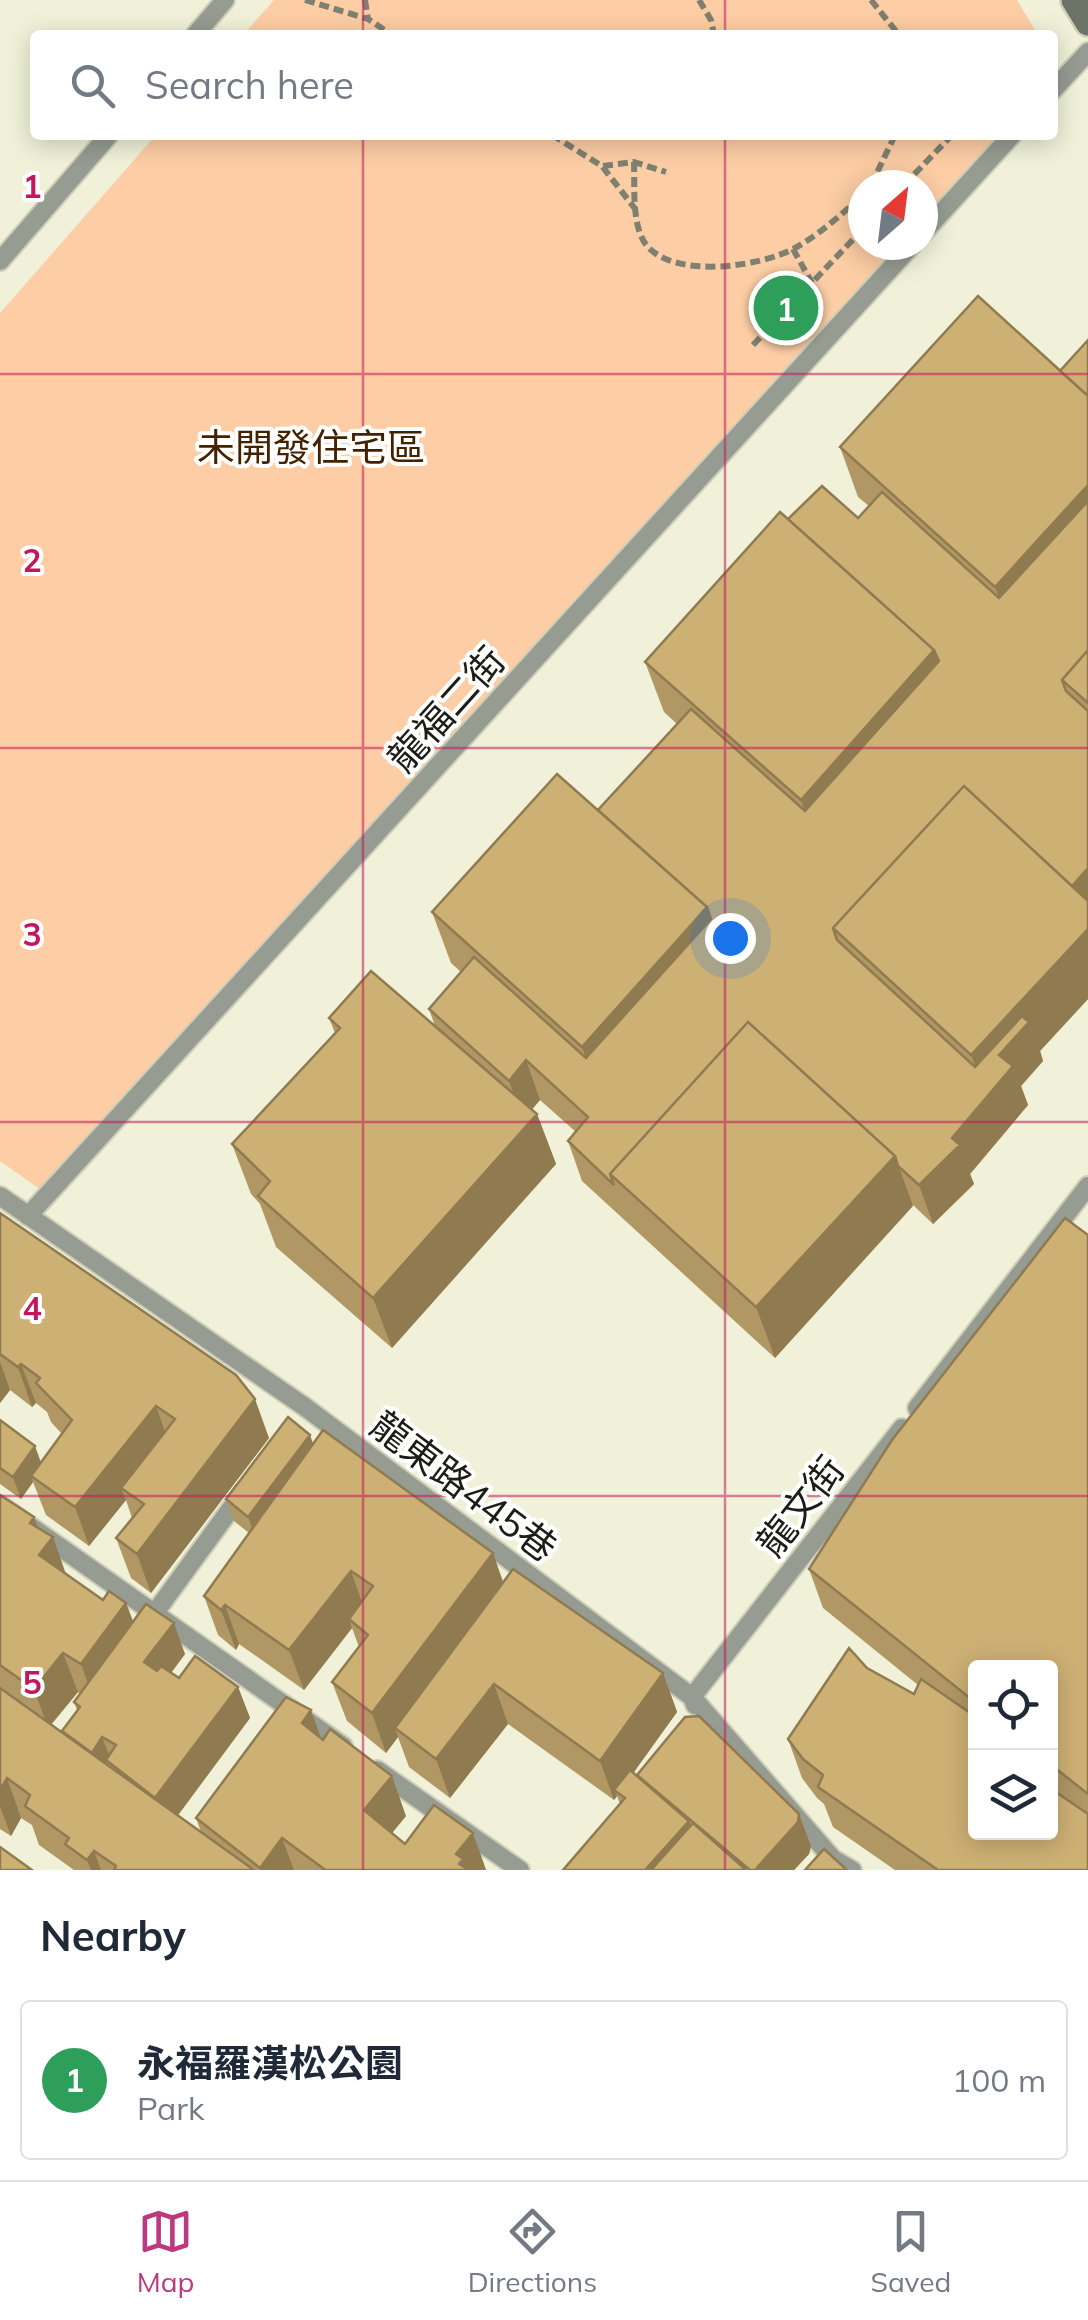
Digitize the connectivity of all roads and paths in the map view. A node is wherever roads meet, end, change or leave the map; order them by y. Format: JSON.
{"nodes":[{"id":1,"x":225,"y":0,"type":"edge"},
{"id":2,"x":304,"y":0,"type":"edge"},
{"id":3,"x":365,"y":0,"type":"edge"},
{"id":4,"x":698,"y":0,"type":"edge"},
{"id":5,"x":871,"y":0,"type":"edge"},
{"id":6,"x":368,"y":19,"type":"junction"},
{"id":7,"x":199,"y":30,"type":"edge"},
{"id":8,"x":384,"y":30,"type":"edge"},
{"id":9,"x":713,"y":30,"type":"edge"},
{"id":10,"x":895,"y":30,"type":"edge"},
{"id":11,"x":1088,"y":52,"type":"edge"},
{"id":12,"x":1058,"y":85,"type":"edge"},
{"id":13,"x":105,"y":140,"type":"edge"},
{"id":14,"x":560,"y":140,"type":"edge"},
{"id":15,"x":894,"y":140,"type":"edge"},
{"id":16,"x":947,"y":140,"type":"edge"},
{"id":17,"x":1007,"y":140,"type":"edge"},
{"id":18,"x":634,"y":162,"type":"junction"},
{"id":19,"x":602,"y":166,"type":"junction"},
{"id":20,"x":878,"y":170,"type":"edge"},
{"id":21,"x":918,"y":170,"type":"edge"},
{"id":22,"x":666,"y":172,"type":"dead end"},
{"id":23,"x":848,"y":207,"type":"edge"},
{"id":24,"x":636,"y":211,"type":"junction"},
{"id":25,"x":938,"y":216,"type":"edge"},
{"id":26,"x":848,"y":245,"type":"edge"},
{"id":27,"x":792,"y":250,"type":"junction"},
{"id":28,"x":898,"y":260,"type":"edge"},
{"id":29,"x":0,"y":261,"type":"edge"},
{"id":30,"x":812,"y":283,"type":"junction"},
{"id":31,"x":753,"y":346,"type":"dead end"},
{"id":32,"x":1088,"y":1186,"type":"edge"},
{"id":33,"x":0,"y":1196,"type":"edge"},
{"id":34,"x":1081,"y":1211,"type":"edge"},
{"id":35,"x":28,"y":1216,"type":"junction"},
{"id":36,"x":305,"y":1407,"type":"junction"},
{"id":37,"x":293,"y":1423,"type":"edge"},
{"id":38,"x":258,"y":1471,"type":"edge"},
{"id":39,"x":0,"y":1504,"type":"edge"},
{"id":40,"x":154,"y":1614,"type":"junction"},
{"id":41,"x":692,"y":1697,"type":"junction"},
{"id":42,"x":693,"y":1741,"type":"edge"},
{"id":43,"x":828,"y":1864,"type":"edge"},
{"id":44,"x":520,"y":1870,"type":"edge"},
{"id":45,"x":852,"y":1870,"type":"edge"}],
"edges":[{"from":1,"to":7,"type":"lane"},
{"from":2,"to":6,"type":"path"},
{"from":3,"to":6,"type":"path"},
{"from":4,"to":9,"type":"path"},
{"from":5,"to":10,"type":"path"},
{"from":6,"to":8,"type":"path"},
{"from":11,"to":12,"type":"lane"},
{"from":13,"to":29,"type":"lane"},
{"from":14,"to":19,"type":"path"},
{"from":15,"to":20,"type":"path"},
{"from":16,"to":21,"type":"path"},
{"from":17,"to":25,"type":"lane"},
{"from":18,"to":19,"type":"path"},
{"from":18,"to":22,"type":"path"},
{"from":18,"to":24,"type":"path"},
{"from":19,"to":24,"type":"path"},
{"from":23,"to":27,"type":"path"},
{"from":24,"to":27,"type":"path"},
{"from":26,"to":30,"type":"path"},
{"from":27,"to":30,"type":"path"},
{"from":28,"to":35,"type":"lane","name":"龍福二街"},
{"from":30,"to":31,"type":"path"},
{"from":32,"to":34,"type":"lane","name":"龍文街"},
{"from":33,"to":35,"type":"lane","name":"龍東路445巷"},
{"from":34,"to":41,"type":"lane","name":"龍文街"},
{"from":35,"to":36,"type":"lane","name":"龍東路445巷"},
{"from":36,"to":37,"type":"lane"},
{"from":36,"to":41,"type":"lane","name":"龍東路445巷"},
{"from":38,"to":40,"type":"lane"},
{"from":39,"to":40,"type":"lane"},
{"from":40,"to":44,"type":"lane"},
{"from":41,"to":42,"type":"lane"},
{"from":41,"to":43,"type":"lane","name":"龍東路445巷"},
{"from":43,"to":45,"type":"lane","name":"龍東路445巷"}]}
